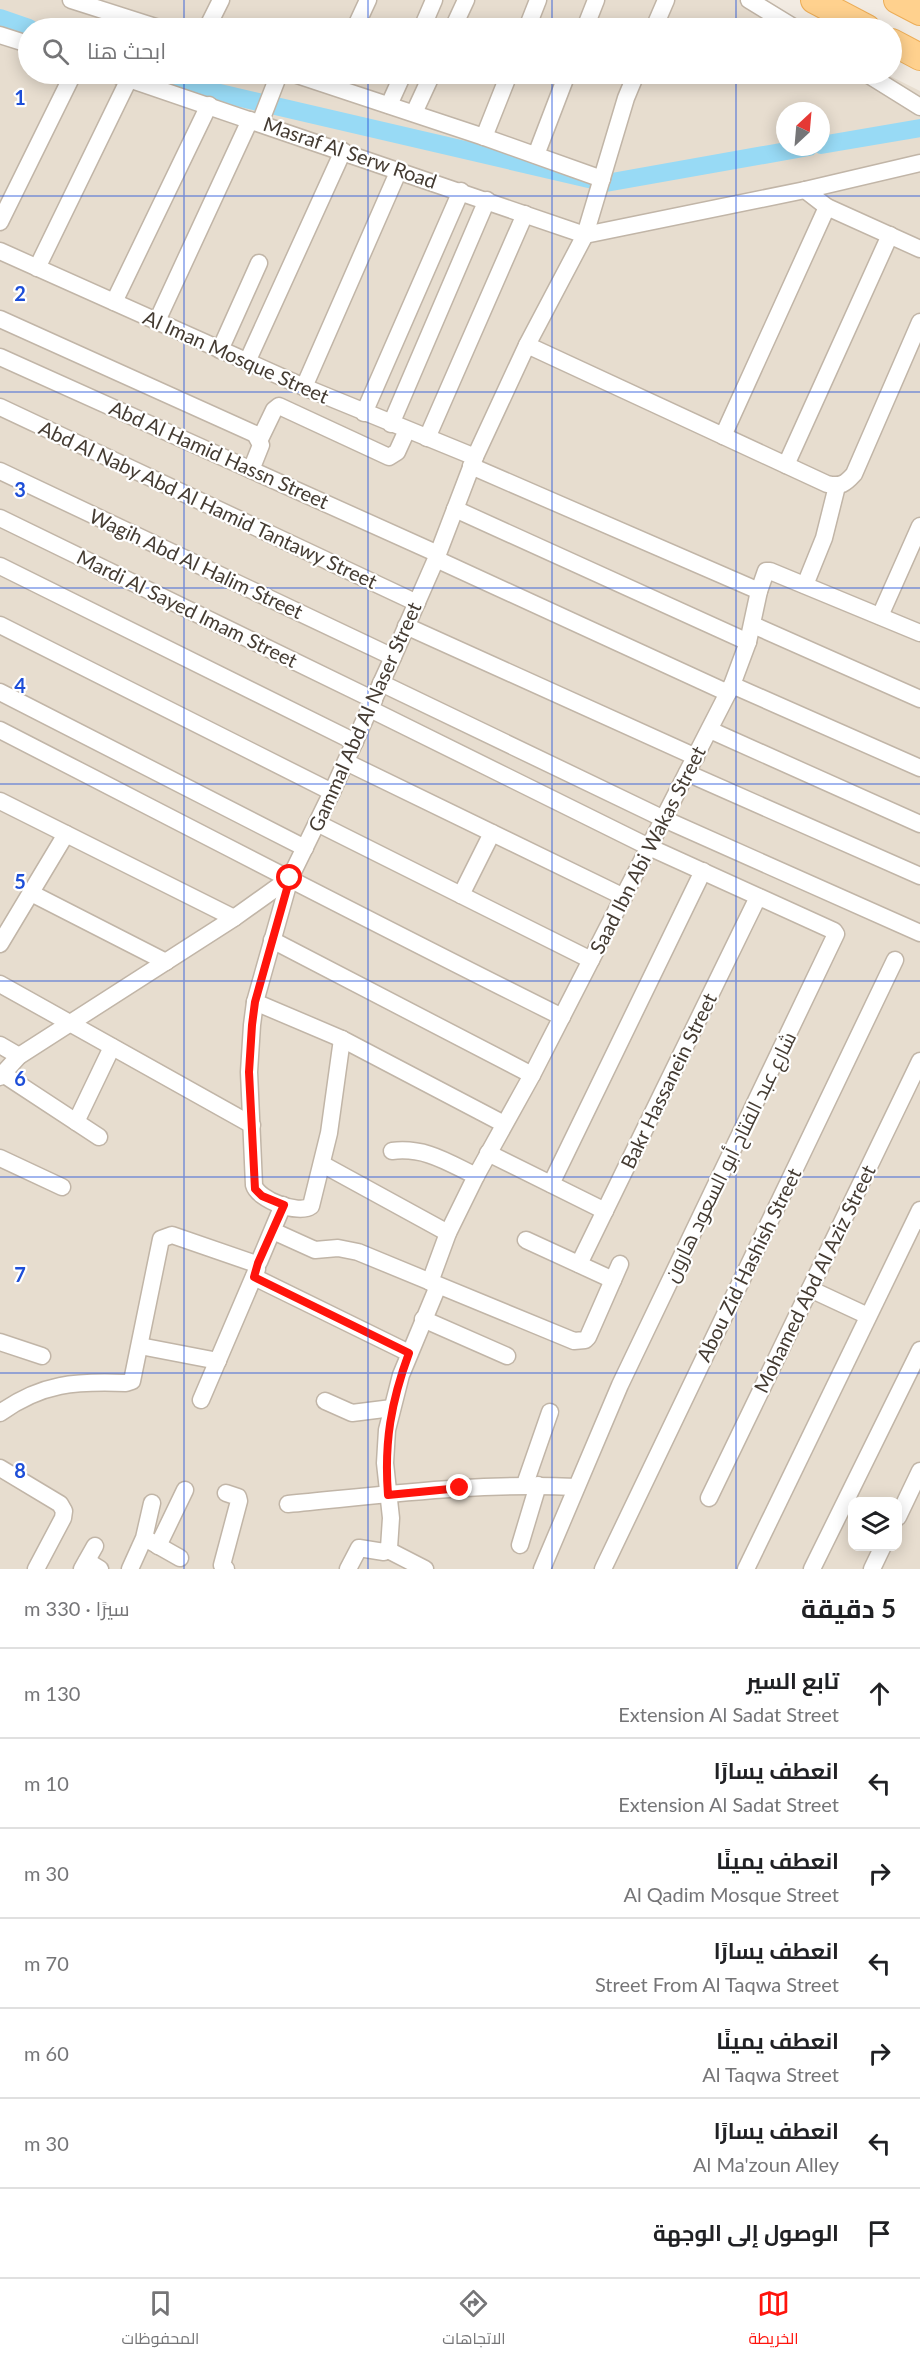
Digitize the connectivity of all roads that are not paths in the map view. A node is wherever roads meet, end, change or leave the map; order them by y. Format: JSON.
{"nodes":[{"id":1,"x":72,"y":0,"type":"edge"},
{"id":2,"x":221,"y":0,"type":"edge"},
{"id":3,"x":368,"y":0,"type":"edge"},
{"id":4,"x":434,"y":0,"type":"edge"},
{"id":5,"x":466,"y":0,"type":"edge"},
{"id":6,"x":538,"y":0,"type":"edge"},
{"id":7,"x":596,"y":0,"type":"edge"},
{"id":8,"x":666,"y":0,"type":"edge"},
{"id":9,"x":749,"y":0,"type":"edge"},
{"id":10,"x":814,"y":0,"type":"edge"},
{"id":11,"x":897,"y":0,"type":"edge"},
{"id":12,"x":920,"y":12,"type":"edge"},
{"id":13,"x":128,"y":18,"type":"edge"},
{"id":14,"x":212,"y":18,"type":"edge"},
{"id":15,"x":360,"y":18,"type":"edge"},
{"id":16,"x":426,"y":18,"type":"edge"},
{"id":17,"x":458,"y":18,"type":"edge"},
{"id":18,"x":531,"y":18,"type":"edge"},
{"id":19,"x":589,"y":18,"type":"edge"},
{"id":20,"x":658,"y":18,"type":"edge"},
{"id":21,"x":779,"y":18,"type":"edge"},
{"id":22,"x":848,"y":18,"type":"edge"},
{"id":23,"x":0,"y":34,"type":"edge"},
{"id":24,"x":18,"y":40,"type":"edge"},
{"id":25,"x":902,"y":48,"type":"edge"},
{"id":26,"x":920,"y":57,"type":"edge"},
{"id":27,"x":68,"y":84,"type":"edge"},
{"id":28,"x":118,"y":84,"type":"edge"},
{"id":29,"x":146,"y":84,"type":"edge"},
{"id":30,"x":274,"y":84,"type":"edge"},
{"id":31,"x":344,"y":84,"type":"edge"},
{"id":32,"x":398,"y":84,"type":"edge"},
{"id":33,"x":427,"y":84,"type":"edge"},
{"id":34,"x":505,"y":84,"type":"edge"},
{"id":35,"x":563,"y":84,"type":"edge"},
{"id":36,"x":632,"y":84,"type":"edge"},
{"id":37,"x":883,"y":84,"type":"edge"},
{"id":38,"x":209,"y":105,"type":"junction"},
{"id":39,"x":389,"y":105,"type":"junction"},
{"id":40,"x":920,"y":107,"type":"edge"},
{"id":41,"x":414,"y":113,"type":"junction"},
{"id":42,"x":255,"y":121,"type":"junction"},
{"id":43,"x":484,"y":137,"type":"junction"},
{"id":44,"x":343,"y":151,"type":"junction"},
{"id":45,"x":536,"y":155,"type":"junction"},
{"id":46,"x":920,"y":163,"type":"edge"},
{"id":47,"x":399,"y":170,"type":"junction"},
{"id":48,"x":602,"y":179,"type":"junction"},
{"id":49,"x":805,"y":190,"type":"junction"},
{"id":50,"x":460,"y":191,"type":"junction"},
{"id":51,"x":487,"y":200,"type":"junction"},
{"id":52,"x":827,"y":207,"type":"junction"},
{"id":53,"x":525,"y":214,"type":"junction"},
{"id":54,"x":0,"y":222,"type":"edge"},
{"id":55,"x":585,"y":235,"type":"junction"},
{"id":56,"x":890,"y":235,"type":"junction"},
{"id":57,"x":920,"y":249,"type":"edge"},
{"id":58,"x":0,"y":251,"type":"edge"},
{"id":59,"x":259,"y":263,"type":"dead end"},
{"id":60,"x":37,"y":268,"type":"junction"},
{"id":61,"x":114,"y":302,"type":"junction"},
{"id":62,"x":0,"y":319,"type":"edge"},
{"id":63,"x":157,"y":321,"type":"junction"},
{"id":64,"x":920,"y":322,"type":"edge"},
{"id":65,"x":527,"y":345,"type":"junction"},
{"id":66,"x":220,"y":350,"type":"junction"},
{"id":67,"x":0,"y":357,"type":"edge"},
{"id":68,"x":247,"y":362,"type":"junction"},
{"id":69,"x":304,"y":387,"type":"junction"},
{"id":70,"x":0,"y":407,"type":"edge"},
{"id":71,"x":364,"y":413,"type":"junction"},
{"id":72,"x":399,"y":427,"type":"junction"},
{"id":73,"x":723,"y":436,"type":"junction"},
{"id":74,"x":427,"y":438,"type":"junction"},
{"id":75,"x":260,"y":439,"type":"junction"},
{"id":76,"x":473,"y":461,"type":"junction"},
{"id":77,"x":786,"y":465,"type":"junction"},
{"id":78,"x":251,"y":470,"type":"junction"},
{"id":79,"x":0,"y":471,"type":"edge"},
{"id":80,"x":837,"y":486,"type":"junction"},
{"id":81,"x":455,"y":509,"type":"junction"},
{"id":82,"x":0,"y":518,"type":"edge"},
{"id":83,"x":920,"y":526,"type":"edge"},
{"id":84,"x":437,"y":557,"type":"junction"},
{"id":85,"x":0,"y":566,"type":"edge"},
{"id":86,"x":805,"y":585,"type":"junction"},
{"id":87,"x":759,"y":591,"type":"junction"},
{"id":88,"x":417,"y":603,"type":"junction"},
{"id":89,"x":880,"y":616,"type":"junction"},
{"id":90,"x":0,"y":625,"type":"edge"},
{"id":91,"x":753,"y":625,"type":"junction"},
{"id":92,"x":406,"y":626,"type":"junction"},
{"id":93,"x":920,"y":633,"type":"edge"},
{"id":94,"x":748,"y":642,"type":"junction"},
{"id":95,"x":393,"y":657,"type":"junction"},
{"id":96,"x":381,"y":683,"type":"junction"},
{"id":97,"x":730,"y":689,"type":"junction"},
{"id":98,"x":0,"y":692,"type":"edge"},
{"id":99,"x":920,"y":699,"type":"edge"},
{"id":100,"x":372,"y":705,"type":"junction"},
{"id":101,"x":0,"y":730,"type":"edge"},
{"id":102,"x":710,"y":730,"type":"junction"},
{"id":103,"x":355,"y":742,"type":"junction"},
{"id":104,"x":696,"y":757,"type":"junction"},
{"id":105,"x":346,"y":762,"type":"junction"},
{"id":106,"x":920,"y":768,"type":"edge"},
{"id":107,"x":687,"y":773,"type":"junction"},
{"id":108,"x":332,"y":792,"type":"junction"},
{"id":109,"x":0,"y":801,"type":"edge"},
{"id":110,"x":664,"y":819,"type":"junction"},
{"id":111,"x":317,"y":823,"type":"junction"},
{"id":112,"x":920,"y":825,"type":"edge"},
{"id":113,"x":492,"y":833,"type":"junction"},
{"id":114,"x":66,"y":834,"type":"junction"},
{"id":115,"x":649,"y":847,"type":"junction"},
{"id":116,"x":304,"y":848,"type":"junction"},
{"id":117,"x":703,"y":872,"type":"junction"},
{"id":118,"x":920,"y":876,"type":"edge"},
{"id":119,"x":290,"y":878,"type":"junction"},
{"id":120,"x":31,"y":893,"type":"junction"},
{"id":121,"x":461,"y":895,"type":"junction"},
{"id":122,"x":624,"y":897,"type":"junction"},
{"id":123,"x":758,"y":897,"type":"junction"},
{"id":124,"x":234,"y":918,"type":"junction"},
{"id":125,"x":920,"y":933,"type":"edge"},
{"id":126,"x":272,"y":940,"type":"junction"},
{"id":127,"x":0,"y":944,"type":"edge"},
{"id":128,"x":591,"y":960,"type":"junction"},
{"id":129,"x":895,"y":960,"type":"dead end"},
{"id":130,"x":165,"y":962,"type":"junction"},
{"id":131,"x":0,"y":984,"type":"edge"},
{"id":132,"x":255,"y":1002,"type":"junction"},
{"id":133,"x":562,"y":1017,"type":"junction"},
{"id":134,"x":71,"y":1024,"type":"junction"},
{"id":135,"x":342,"y":1039,"type":"junction"},
{"id":136,"x":0,"y":1045,"type":"edge"},
{"id":137,"x":112,"y":1047,"type":"junction"},
{"id":138,"x":20,"y":1056,"type":"junction"},
{"id":139,"x":920,"y":1060,"type":"edge"},
{"id":140,"x":532,"y":1075,"type":"junction"},
{"id":141,"x":1,"y":1076,"type":"edge"},
{"id":142,"x":76,"y":1122,"type":"junction"},
{"id":143,"x":504,"y":1124,"type":"junction"},
{"id":144,"x":252,"y":1125,"type":"junction"},
{"id":145,"x":99,"y":1137,"type":"dead end"},
{"id":146,"x":392,"y":1151,"type":"dead end"},
{"id":147,"x":488,"y":1153,"type":"junction"},
{"id":148,"x":0,"y":1158,"type":"edge"},
{"id":149,"x":322,"y":1164,"type":"junction"},
{"id":150,"x":476,"y":1176,"type":"junction"},
{"id":151,"x":551,"y":1184,"type":"junction"},
{"id":152,"x":62,"y":1187,"type":"dead end"},
{"id":153,"x":284,"y":1205,"type":"junction"},
{"id":154,"x":920,"y":1210,"type":"edge"},
{"id":155,"x":605,"y":1211,"type":"junction"},
{"id":156,"x":273,"y":1231,"type":"junction"},
{"id":157,"x":448,"y":1233,"type":"junction"},
{"id":158,"x":526,"y":1240,"type":"dead end"},
{"id":159,"x":579,"y":1264,"type":"junction"},
{"id":160,"x":256,"y":1270,"type":"junction"},
{"id":161,"x":434,"y":1284,"type":"junction"},
{"id":162,"x":810,"y":1289,"type":"junction"},
{"id":163,"x":868,"y":1316,"type":"junction"},
{"id":164,"x":423,"y":1319,"type":"junction"},
{"id":165,"x":0,"y":1341,"type":"edge"},
{"id":166,"x":140,"y":1346,"type":"junction"},
{"id":167,"x":920,"y":1350,"type":"edge"},
{"id":168,"x":409,"y":1353,"type":"junction"},
{"id":169,"x":42,"y":1356,"type":"dead end"},
{"id":170,"x":507,"y":1356,"type":"dead end"},
{"id":171,"x":218,"y":1361,"type":"junction"},
{"id":172,"x":201,"y":1400,"type":"dead end"},
{"id":173,"x":325,"y":1401,"type":"dead end"},
{"id":174,"x":392,"y":1408,"type":"junction"},
{"id":175,"x":550,"y":1412,"type":"dead end"},
{"id":176,"x":0,"y":1413,"type":"edge"},
{"id":177,"x":0,"y":1468,"type":"edge"},
{"id":178,"x":920,"y":1471,"type":"edge"},
{"id":179,"x":532,"y":1485,"type":"junction"},
{"id":180,"x":576,"y":1487,"type":"junction"},
{"id":181,"x":185,"y":1490,"type":"dead end"},
{"id":182,"x":226,"y":1493,"type":"dead end"},
{"id":183,"x":388,"y":1495,"type":"junction"},
{"id":184,"x":709,"y":1498,"type":"dead end"},
{"id":185,"x":152,"y":1503,"type":"dead end"},
{"id":186,"x":288,"y":1504,"type":"dead end"},
{"id":187,"x":902,"y":1507,"type":"edge"},
{"id":188,"x":151,"y":1542,"type":"junction"},
{"id":189,"x":520,"y":1545,"type":"dead end"},
{"id":190,"x":95,"y":1546,"type":"dead end"},
{"id":191,"x":388,"y":1550,"type":"junction"},
{"id":192,"x":881,"y":1551,"type":"edge"},
{"id":193,"x":180,"y":1558,"type":"dead end"},
{"id":194,"x":90,"y":1566,"type":"edge"},
{"id":195,"x":36,"y":1569,"type":"edge"},
{"id":196,"x":130,"y":1569,"type":"edge"},
{"id":197,"x":226,"y":1569,"type":"edge"},
{"id":198,"x":348,"y":1569,"type":"edge"},
{"id":199,"x":425,"y":1569,"type":"edge"},
{"id":200,"x":542,"y":1569,"type":"edge"},
{"id":201,"x":603,"y":1569,"type":"edge"},
{"id":202,"x":746,"y":1569,"type":"edge"},
{"id":203,"x":812,"y":1569,"type":"edge"},
{"id":204,"x":872,"y":1569,"type":"edge"}],
"edges":[{"from":1,"to":13,"type":"street"},
{"from":2,"to":14,"type":"street"},
{"from":3,"to":15,"type":"street"},
{"from":4,"to":16,"type":"street"},
{"from":5,"to":17,"type":"street"},
{"from":6,"to":18,"type":"street"},
{"from":7,"to":19,"type":"street"},
{"from":8,"to":20,"type":"street"},
{"from":9,"to":21,"type":"street"},
{"from":10,"to":22,"type":"main road"},
{"from":11,"to":12,"type":"main road"},
{"from":23,"to":24,"type":"street"},
{"from":25,"to":26,"type":"main road"},
{"from":27,"to":54,"type":"street"},
{"from":28,"to":60,"type":"street"},
{"from":29,"to":38,"type":"street","name":"Masraf Al Serw Road"},
{"from":30,"to":42,"type":"street"},
{"from":31,"to":39,"type":"street"},
{"from":32,"to":39,"type":"street"},
{"from":33,"to":41,"type":"street"},
{"from":34,"to":43,"type":"street"},
{"from":35,"to":45,"type":"street"},
{"from":36,"to":48,"type":"street","name":"Gammal Abd Al Naser Street"},
{"from":37,"to":40,"type":"street"},
{"from":38,"to":42,"type":"street","name":"Masraf Al Serw Road"},
{"from":38,"to":61,"type":"street"},
{"from":39,"to":41,"type":"street"},
{"from":41,"to":43,"type":"street"},
{"from":42,"to":44,"type":"street","name":"Masraf Al Serw Road"},
{"from":42,"to":63,"type":"street"},
{"from":43,"to":45,"type":"street"},
{"from":44,"to":47,"type":"street","name":"Masraf Al Serw Road"},
{"from":44,"to":68,"type":"street"},
{"from":45,"to":48,"type":"street"},
{"from":46,"to":49,"type":"street"},
{"from":47,"to":50,"type":"street","name":"Masraf Al Serw Road"},
{"from":47,"to":69,"type":"street"},
{"from":48,"to":55,"type":"street","name":"Gammal Abd Al Naser Street"},
{"from":49,"to":52,"type":"street"},
{"from":49,"to":55,"type":"street"},
{"from":50,"to":51,"type":"street","name":"Masraf Al Serw Road"},
{"from":50,"to":71,"type":"street"},
{"from":51,"to":53,"type":"street","name":"Masraf Al Serw Road"},
{"from":51,"to":72,"type":"street"},
{"from":52,"to":56,"type":"street"},
{"from":52,"to":73,"type":"street"},
{"from":53,"to":55,"type":"street","name":"Masraf Al Serw Road"},
{"from":53,"to":74,"type":"street"},
{"from":55,"to":65,"type":"street","name":"Gammal Abd Al Naser Street"},
{"from":56,"to":57,"type":"street"},
{"from":56,"to":77,"type":"street"},
{"from":58,"to":60,"type":"street","name":"Al Iman Mosque Street"},
{"from":59,"to":66,"type":"street"},
{"from":60,"to":61,"type":"street","name":"Al Iman Mosque Street"},
{"from":61,"to":63,"type":"street","name":"Al Iman Mosque Street"},
{"from":62,"to":75,"type":"street"},
{"from":63,"to":66,"type":"street","name":"Al Iman Mosque Street"},
{"from":64,"to":80,"type":"street"},
{"from":65,"to":73,"type":"street"},
{"from":65,"to":76,"type":"street","name":"Gammal Abd Al Naser Street"},
{"from":66,"to":68,"type":"street","name":"Al Iman Mosque Street"},
{"from":67,"to":78,"type":"street","name":"Abd Al Hamid Hassn Street"},
{"from":68,"to":69,"type":"street","name":"Al Iman Mosque Street"},
{"from":69,"to":71,"type":"street","name":"Al Iman Mosque Street"},
{"from":70,"to":88,"type":"street","name":"Abd Al Naby Abd Al Hamid Tantawy Street"},
{"from":71,"to":72,"type":"street","name":"Al Iman Mosque Street"},
{"from":72,"to":74,"type":"street","name":"Al Iman Mosque Street"},
{"from":72,"to":75,"type":"street"},
{"from":73,"to":77,"type":"street"},
{"from":74,"to":76,"type":"street","name":"Al Iman Mosque Street"},
{"from":75,"to":78,"type":"street"},
{"from":76,"to":81,"type":"street","name":"Gammal Abd Al Naser Street"},
{"from":76,"to":87,"type":"street","name":"Al Iman Mosque Street"},
{"from":77,"to":80,"type":"street"},
{"from":78,"to":84,"type":"street","name":"Abd Al Hamid Hassn Street"},
{"from":79,"to":95,"type":"street","name":"Wagih Abd Al Halim Street"},
{"from":80,"to":86,"type":"street"},
{"from":81,"to":84,"type":"street","name":"Gammal Abd Al Naser Street"},
{"from":81,"to":94,"type":"street"},
{"from":82,"to":100,"type":"street","name":"Mardi Al Sayed Imam Street"},
{"from":83,"to":89,"type":"street"},
{"from":84,"to":88,"type":"street","name":"Gammal Abd Al Naser Street"},
{"from":84,"to":97,"type":"street","name":"Abd Al Hamid Hassn Street"},
{"from":85,"to":103,"type":"street"},
{"from":86,"to":87,"type":"street","name":"Saad Ibn Abi Wakas Street"},
{"from":86,"to":89,"type":"street"},
{"from":87,"to":91,"type":"street","name":"Saad Ibn Abi Wakas Street"},
{"from":88,"to":92,"type":"street","name":"Gammal Abd Al Naser Street"},
{"from":89,"to":93,"type":"street"},
{"from":90,"to":108,"type":"street"},
{"from":91,"to":94,"type":"street","name":"Saad Ibn Abi Wakas Street"},
{"from":91,"to":99,"type":"street"},
{"from":92,"to":95,"type":"street","name":"Gammal Abd Al Naser Street"},
{"from":92,"to":104,"type":"street"},
{"from":94,"to":97,"type":"street","name":"Saad Ibn Abi Wakas Street"},
{"from":95,"to":96,"type":"street","name":"Gammal Abd Al Naser Street"},
{"from":96,"to":100,"type":"street","name":"Gammal Abd Al Naser Street"},
{"from":96,"to":110,"type":"street"},
{"from":97,"to":102,"type":"street","name":"Saad Ibn Abi Wakas Street"},
{"from":97,"to":106,"type":"street","name":"Abd Al Hamid Hassn Street"},
{"from":98,"to":116,"type":"street"},
{"from":100,"to":103,"type":"street","name":"Gammal Abd Al Naser Street"},
{"from":100,"to":115,"type":"street","name":"Mardi Al Sayed Imam Street"},
{"from":101,"to":119,"type":"street"},
{"from":102,"to":104,"type":"street","name":"Saad Ibn Abi Wakas Street"},
{"from":102,"to":112,"type":"street"},
{"from":103,"to":105,"type":"street","name":"Gammal Abd Al Naser Street"},
{"from":104,"to":107,"type":"street","name":"Saad Ibn Abi Wakas Street"},
{"from":105,"to":108,"type":"street","name":"Gammal Abd Al Naser Street"},
{"from":105,"to":113,"type":"street"},
{"from":107,"to":110,"type":"street","name":"Saad Ibn Abi Wakas Street"},
{"from":107,"to":118,"type":"street"},
{"from":108,"to":111,"type":"street","name":"Gammal Abd Al Naser Street"},
{"from":109,"to":114,"type":"street"},
{"from":110,"to":115,"type":"street","name":"Saad Ibn Abi Wakas Street"},
{"from":110,"to":125,"type":"street"},
{"from":111,"to":116,"type":"street","name":"Gammal Abd Al Naser Street"},
{"from":111,"to":121,"type":"street"},
{"from":113,"to":121,"type":"street"},
{"from":113,"to":122,"type":"street"},
{"from":114,"to":120,"type":"street"},
{"from":114,"to":124,"type":"street"},
{"from":115,"to":117,"type":"street","name":"شارع عبد الفتاح أبو السعود هارون"},
{"from":115,"to":122,"type":"street","name":"Saad Ibn Abi Wakas Street"},
{"from":116,"to":119,"type":"street","name":"Gammal Abd Al Naser Street"},
{"from":117,"to":123,"type":"street","name":"شارع عبد الفتاح أبو السعود هارون"},
{"from":117,"to":151,"type":"street"},
{"from":119,"to":124,"type":"street","name":"Gammal Abd Al Naser Street"},
{"from":119,"to":126,"type":"street"},
{"from":119,"to":133,"type":"street"},
{"from":120,"to":127,"type":"street"},
{"from":120,"to":130,"type":"street"},
{"from":121,"to":128,"type":"street"},
{"from":122,"to":128,"type":"street","name":"Saad Ibn Abi Wakas Street"},
{"from":123,"to":155,"type":"street","name":"Bakr Hassanein Street"},
{"from":123,"to":180,"type":"street","name":"شارع عبد الفتاح أبو السعود هارون"},
{"from":124,"to":130,"type":"street","name":"Gammal Abd Al Naser Street"},
{"from":126,"to":132,"type":"street"},
{"from":126,"to":140,"type":"street"},
{"from":128,"to":133,"type":"street","name":"Saad Ibn Abi Wakas Street"},
{"from":129,"to":201,"type":"street","name":"Abou Zid Hashish Street"},
{"from":130,"to":134,"type":"street","name":"Gammal Abd Al Naser Street"},
{"from":131,"to":134,"type":"street"},
{"from":132,"to":135,"type":"street"},
{"from":132,"to":144,"type":"street"},
{"from":133,"to":140,"type":"street","name":"Saad Ibn Abi Wakas Street"},
{"from":134,"to":137,"type":"street"},
{"from":134,"to":138,"type":"street","name":"Gammal Abd Al Naser Street"},
{"from":135,"to":143,"type":"street"},
{"from":135,"to":149,"type":"street"},
{"from":136,"to":138,"type":"street"},
{"from":137,"to":142,"type":"street"},
{"from":137,"to":144,"type":"street"},
{"from":138,"to":141,"type":"street","name":"Gammal Abd Al Naser Street"},
{"from":139,"to":162,"type":"street","name":"Mohamed Abd Al Aziz Street"},
{"from":140,"to":143,"type":"street","name":"Saad Ibn Abi Wakas Street"},
{"from":141,"to":142,"type":"street"},
{"from":142,"to":145,"type":"street"},
{"from":143,"to":147,"type":"street","name":"Saad Ibn Abi Wakas Street"},
{"from":144,"to":153,"type":"street"},
{"from":146,"to":150,"type":"street"},
{"from":147,"to":150,"type":"street","name":"Saad Ibn Abi Wakas Street"},
{"from":147,"to":151,"type":"street"},
{"from":148,"to":152,"type":"street"},
{"from":149,"to":153,"type":"street"},
{"from":149,"to":157,"type":"street"},
{"from":150,"to":157,"type":"street","name":"Saad Ibn Abi Wakas Street"},
{"from":151,"to":155,"type":"street"},
{"from":153,"to":156,"type":"street"},
{"from":154,"to":163,"type":"street"},
{"from":155,"to":159,"type":"street","name":"Bakr Hassanein Street"},
{"from":156,"to":160,"type":"street"},
{"from":156,"to":161,"type":"street"},
{"from":157,"to":161,"type":"street","name":"Saad Ibn Abi Wakas Street"},
{"from":158,"to":159,"type":"street"},
{"from":159,"to":161,"type":"street"},
{"from":160,"to":166,"type":"street"},
{"from":160,"to":168,"type":"street"},
{"from":160,"to":171,"type":"street"},
{"from":161,"to":164,"type":"street","name":"Saad Ibn Abi Wakas Street"},
{"from":162,"to":163,"type":"street"},
{"from":162,"to":184,"type":"street","name":"Mohamed Abd Al Aziz Street"},
{"from":163,"to":202,"type":"street"},
{"from":164,"to":168,"type":"street","name":"Saad Ibn Abi Wakas Street"},
{"from":164,"to":170,"type":"street"},
{"from":165,"to":169,"type":"street"},
{"from":166,"to":171,"type":"street"},
{"from":166,"to":176,"type":"street"},
{"from":167,"to":203,"type":"street"},
{"from":168,"to":174,"type":"street","name":"Saad Ibn Abi Wakas Street"},
{"from":171,"to":172,"type":"street"},
{"from":173,"to":174,"type":"street"},
{"from":174,"to":183,"type":"street","name":"Saad Ibn Abi Wakas Street"},
{"from":175,"to":179,"type":"street"},
{"from":177,"to":195,"type":"street"},
{"from":178,"to":187,"type":"street"},
{"from":179,"to":180,"type":"street"},
{"from":179,"to":183,"type":"street"},
{"from":179,"to":189,"type":"street"},
{"from":180,"to":200,"type":"street","name":"شارع عبد الفتاح أبو السعود هارون"},
{"from":181,"to":188,"type":"street"},
{"from":182,"to":197,"type":"street"},
{"from":183,"to":186,"type":"street"},
{"from":183,"to":191,"type":"street","name":"Saad Ibn Abi Wakas Street"},
{"from":185,"to":188,"type":"street"},
{"from":188,"to":193,"type":"street"},
{"from":188,"to":196,"type":"street"},
{"from":190,"to":194,"type":"street"},
{"from":191,"to":198,"type":"street"},
{"from":191,"to":199,"type":"street"},
{"from":192,"to":204,"type":"street"}]}
